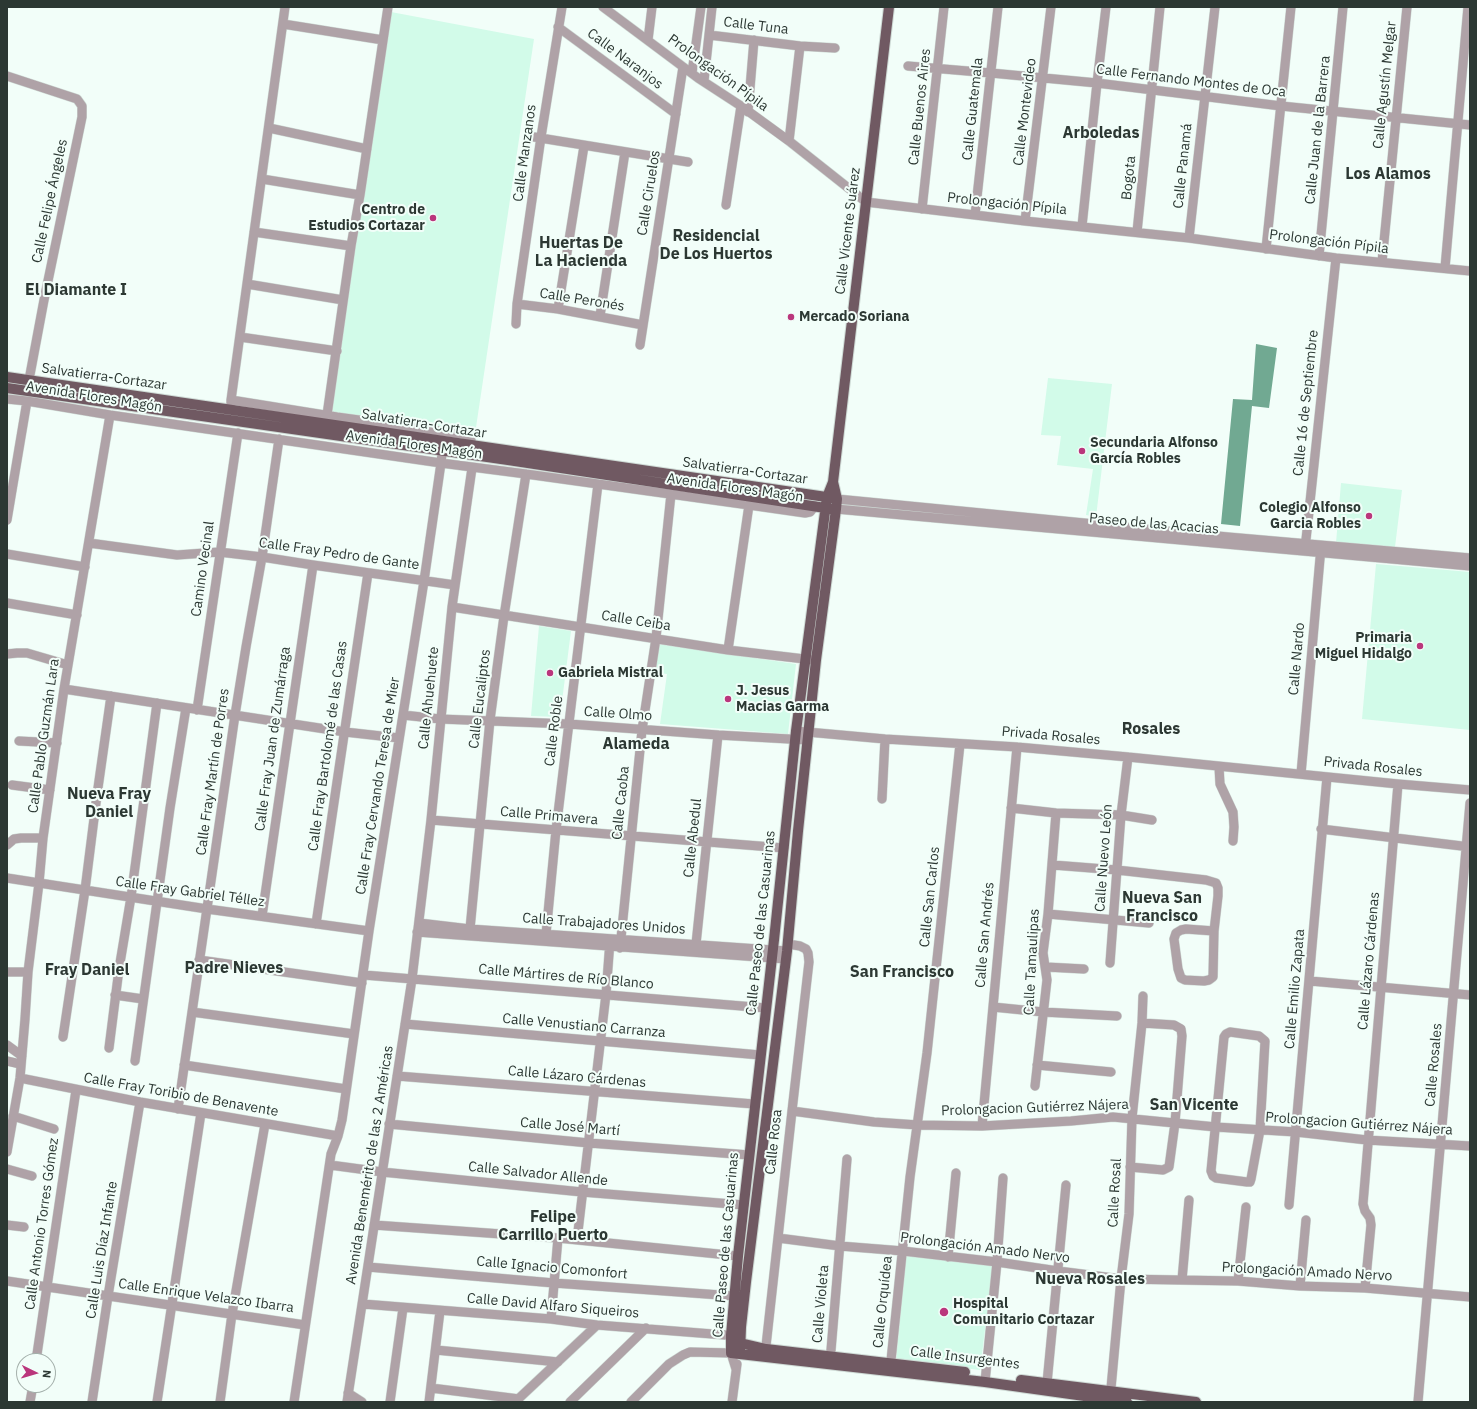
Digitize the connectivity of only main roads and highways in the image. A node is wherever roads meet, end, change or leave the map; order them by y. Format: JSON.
{"nodes":[{"id":1,"x":888,"y":7,"type":"edge"},
{"id":2,"x":7,"y":377,"type":"edge"},
{"id":3,"x":7,"y":388,"type":"edge"},
{"id":4,"x":461,"y":449,"type":"junction"},
{"id":5,"x":472,"y":451,"type":"junction"},
{"id":6,"x":832,"y":498,"type":"junction"},
{"id":7,"x":825,"y":508,"type":"junction"},
{"id":8,"x":836,"y":509,"type":"junction"},
{"id":9,"x":736,"y":1344,"type":"junction"},
{"id":10,"x":985,"y":1378,"type":"junction"},
{"id":11,"x":1111,"y":1396,"type":"junction"},
{"id":12,"x":1155,"y":1400,"type":"edge"},
{"id":13,"x":1165,"y":1400,"type":"edge"},
{"id":14,"x":1127,"y":1402,"type":"edge"},
{"id":15,"x":1196,"y":1402,"type":"edge"}],
"edges":[{"from":1,"to":6,"type":"main road","name":"Calle Vicente Suárez"},
{"from":2,"to":4,"type":"main road","name":"Salvatierra-Cortazar"},
{"from":3,"to":4,"type":"main road","name":"Salvatierra-Cortazar"},
{"from":4,"to":5,"type":"main road","name":"Salvatierra-Cortazar"},
{"from":5,"to":6,"type":"main road","name":"Salvatierra-Cortazar"},
{"from":5,"to":7,"type":"main road","name":"Salvatierra-Cortazar"},
{"from":6,"to":7,"type":"main road","name":"Calle Paseo de las Casuarinas"},
{"from":6,"to":8,"type":"main road","name":"Calle Paseo de las Casuarinas"},
{"from":7,"to":8,"type":"main road","name":"Salvatierra-Cortazar"},
{"from":7,"to":9,"type":"main road","name":"Calle Paseo de las Casuarinas"},
{"from":8,"to":9,"type":"main road","name":"Calle Paseo de las Casuarinas"},
{"from":9,"to":10,"type":"main road","name":"Calle Insurgentes"},
{"from":10,"to":11,"type":"main road","name":"Calle Insurgentes"},
{"from":10,"to":11,"type":"main road","name":"Calle Insurgentes"},
{"from":11,"to":12,"type":"main road","name":"Calle Insurgentes"},
{"from":11,"to":14,"type":"main road","name":"Calle Insurgentes"},
{"from":12,"to":13,"type":"main road","name":"Calle Insurgentes"},
{"from":13,"to":15,"type":"main road","name":"Calle Insurgentes"}]}
